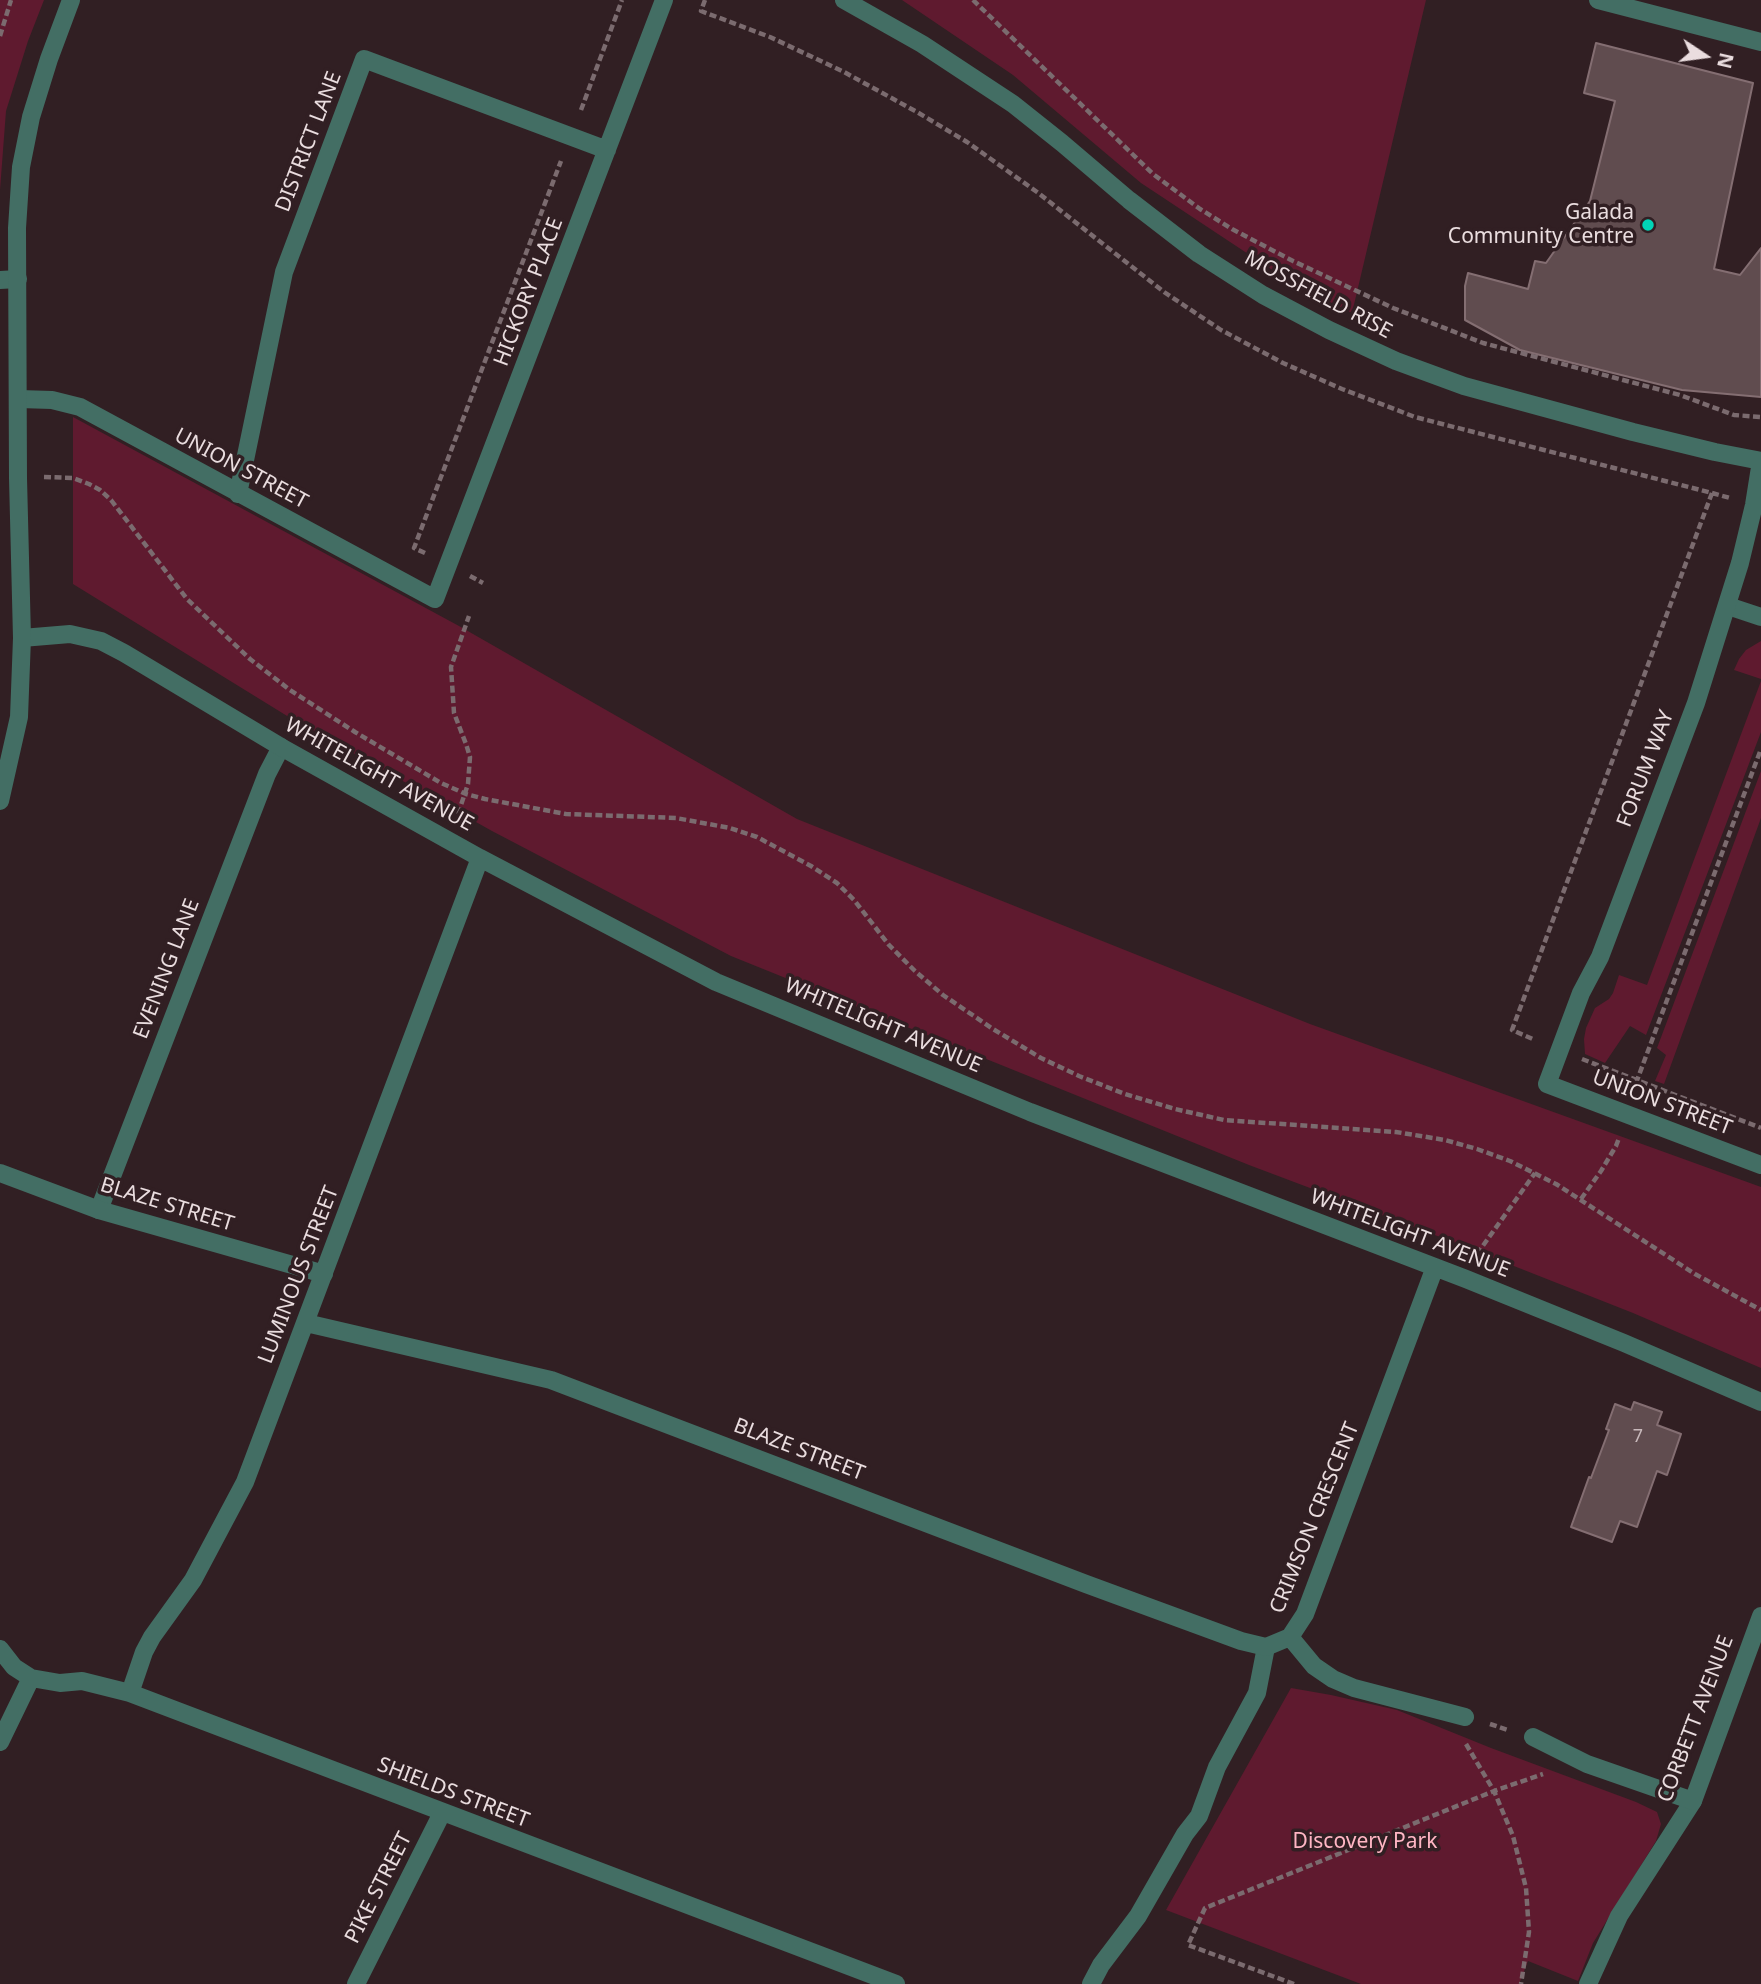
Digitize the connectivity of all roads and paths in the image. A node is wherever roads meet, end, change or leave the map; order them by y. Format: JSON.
{"nodes":[{"id":1,"x":11,"y":0,"type":"edge"},
{"id":2,"x":71,"y":0,"type":"edge"},
{"id":3,"x":622,"y":0,"type":"edge"},
{"id":4,"x":664,"y":0,"type":"edge"},
{"id":5,"x":705,"y":0,"type":"edge"},
{"id":6,"x":844,"y":0,"type":"edge"},
{"id":7,"x":973,"y":0,"type":"edge"},
{"id":8,"x":1598,"y":0,"type":"edge"},
{"id":9,"x":0,"y":36,"type":"edge"},
{"id":10,"x":1761,"y":41,"type":"edge"},
{"id":11,"x":571,"y":136,"type":"junction"},
{"id":12,"x":607,"y":150,"type":"junction"},
{"id":13,"x":9,"y":279,"type":"edge"},
{"id":14,"x":19,"y":399,"type":"junction"},
{"id":15,"x":1761,"y":417,"type":"edge"},
{"id":16,"x":1761,"y":461,"type":"edge"},
{"id":17,"x":19,"y":478,"type":"junction"},
{"id":18,"x":238,"y":494,"type":"junction"},
{"id":19,"x":448,"y":565,"type":"junction"},
{"id":20,"x":483,"y":583,"type":"dead end"},
{"id":21,"x":435,"y":599,"type":"joint"},
{"id":22,"x":1728,"y":606,"type":"junction"},
{"id":23,"x":469,"y":616,"type":"dead end"},
{"id":24,"x":1761,"y":617,"type":"edge"},
{"id":25,"x":22,"y":638,"type":"junction"},
{"id":26,"x":281,"y":747,"type":"junction"},
{"id":27,"x":1761,"y":750,"type":"edge"},
{"id":28,"x":466,"y":794,"type":"junction"},
{"id":29,"x":0,"y":801,"type":"edge"},
{"id":30,"x":447,"y":840,"type":"junction"},
{"id":31,"x":480,"y":858,"type":"junction"},
{"id":32,"x":1560,"y":1050,"type":"junction"},
{"id":33,"x":1636,"y":1081,"type":"junction"},
{"id":34,"x":1547,"y":1084,"type":"joint"},
{"id":35,"x":1627,"y":1115,"type":"junction"},
{"id":36,"x":1761,"y":1128,"type":"edge"},
{"id":37,"x":1761,"y":1165,"type":"edge"},
{"id":38,"x":1535,"y":1172,"type":"junction"},
{"id":39,"x":0,"y":1173,"type":"edge"},
{"id":40,"x":1581,"y":1199,"type":"junction"},
{"id":41,"x":99,"y":1210,"type":"junction"},
{"id":42,"x":1435,"y":1267,"type":"junction"},
{"id":43,"x":324,"y":1274,"type":"junction"},
{"id":44,"x":1466,"y":1279,"type":"junction"},
{"id":45,"x":1761,"y":1310,"type":"edge"},
{"id":46,"x":306,"y":1324,"type":"junction"},
{"id":47,"x":1761,"y":1402,"type":"edge"},
{"id":48,"x":1761,"y":1616,"type":"edge"},
{"id":49,"x":1290,"y":1636,"type":"junction"},
{"id":50,"x":1266,"y":1647,"type":"junction"},
{"id":51,"x":0,"y":1649,"type":"edge"},
{"id":52,"x":31,"y":1678,"type":"junction"},
{"id":53,"x":130,"y":1693,"type":"junction"},
{"id":54,"x":1465,"y":1717,"type":"joint"},
{"id":55,"x":1533,"y":1737,"type":"joint"},
{"id":56,"x":0,"y":1742,"type":"edge"},
{"id":57,"x":1466,"y":1743,"type":"dead end"},
{"id":58,"x":1587,"y":1764,"type":"junction"},
{"id":59,"x":1494,"y":1791,"type":"junction"},
{"id":60,"x":1693,"y":1801,"type":"junction"},
{"id":61,"x":442,"y":1813,"type":"junction"},
{"id":62,"x":356,"y":1984,"type":"edge"},
{"id":63,"x":896,"y":1984,"type":"edge"},
{"id":64,"x":1091,"y":1984,"type":"edge"},
{"id":65,"x":1294,"y":1984,"type":"edge"},
{"id":66,"x":1521,"y":1984,"type":"edge"},
{"id":67,"x":1588,"y":1984,"type":"edge"}],
"edges":[{"from":1,"to":9,"type":"path"},
{"from":2,"to":13,"type":"street"},
{"from":3,"to":11,"type":"path"},
{"from":4,"to":12,"type":"street","name":"HICKORY PLACE"},
{"from":5,"to":32,"type":"path"},
{"from":6,"to":16,"type":"street","name":"MOSSFIELD RISE"},
{"from":7,"to":15,"type":"path"},
{"from":8,"to":10,"type":"street"},
{"from":11,"to":12,"type":"street","name":"DISTRICT LANE"},
{"from":11,"to":18,"type":"street","name":"DISTRICT LANE"},
{"from":11,"to":19,"type":"path"},
{"from":12,"to":19,"type":"street","name":"HICKORY PLACE"},
{"from":13,"to":14,"type":"street"},
{"from":14,"to":17,"type":"street"},
{"from":14,"to":18,"type":"street","name":"UNION STREET"},
{"from":16,"to":22,"type":"street","name":"FORUM WAY"},
{"from":17,"to":25,"type":"street"},
{"from":17,"to":28,"type":"path"},
{"from":18,"to":21,"type":"street","name":"UNION STREET"},
{"from":19,"to":20,"type":"path"},
{"from":19,"to":21,"type":"street","name":"HICKORY PLACE"},
{"from":22,"to":24,"type":"street"},
{"from":22,"to":32,"type":"street","name":"FORUM WAY"},
{"from":23,"to":28,"type":"path"},
{"from":25,"to":26,"type":"street","name":"WHITELIGHT AVENUE"},
{"from":25,"to":29,"type":"street"},
{"from":26,"to":30,"type":"street","name":"WHITELIGHT AVENUE"},
{"from":26,"to":41,"type":"street","name":"EVENING LANE"},
{"from":27,"to":33,"type":"path"},
{"from":28,"to":30,"type":"path"},
{"from":28,"to":38,"type":"path"},
{"from":30,"to":31,"type":"street","name":"WHITELIGHT AVENUE"},
{"from":31,"to":42,"type":"street","name":"WHITELIGHT AVENUE"},
{"from":31,"to":43,"type":"street","name":"LUMINOUS STREET"},
{"from":32,"to":33,"type":"path"},
{"from":32,"to":34,"type":"street","name":"FORUM WAY"},
{"from":33,"to":35,"type":"path"},
{"from":33,"to":36,"type":"path"},
{"from":34,"to":35,"type":"street","name":"UNION STREET"},
{"from":35,"to":37,"type":"street","name":"UNION STREET"},
{"from":35,"to":40,"type":"path"},
{"from":38,"to":40,"type":"path"},
{"from":38,"to":44,"type":"path"},
{"from":39,"to":41,"type":"street","name":"BLAZE STREET"},
{"from":40,"to":45,"type":"path"},
{"from":41,"to":43,"type":"street","name":"BLAZE STREET"},
{"from":42,"to":44,"type":"street","name":"WHITELIGHT AVENUE"},
{"from":42,"to":49,"type":"street","name":"CRIMSON CRESCENT"},
{"from":43,"to":46,"type":"street","name":"LUMINOUS STREET"},
{"from":44,"to":47,"type":"street","name":"WHITELIGHT AVENUE"},
{"from":46,"to":50,"type":"street","name":"BLAZE STREET"},
{"from":46,"to":53,"type":"street","name":"LUMINOUS STREET"},
{"from":48,"to":60,"type":"street","name":"CORBETT AVENUE"},
{"from":49,"to":50,"type":"street","name":"CRIMSON CRESCENT"},
{"from":49,"to":54,"type":"street"},
{"from":50,"to":64,"type":"street"},
{"from":51,"to":52,"type":"street"},
{"from":52,"to":53,"type":"street","name":"SHIELDS STREET"},
{"from":52,"to":56,"type":"street"},
{"from":53,"to":61,"type":"street","name":"SHIELDS STREET"},
{"from":54,"to":55,"type":"path"},
{"from":55,"to":58,"type":"street"},
{"from":57,"to":59,"type":"path"},
{"from":58,"to":59,"type":"path"},
{"from":58,"to":60,"type":"street"},
{"from":59,"to":65,"type":"path"},
{"from":59,"to":66,"type":"path"},
{"from":60,"to":67,"type":"street","name":"CORBETT AVENUE"},
{"from":61,"to":62,"type":"street","name":"PIKE STREET"},
{"from":61,"to":63,"type":"street","name":"SHIELDS STREET"}]}
